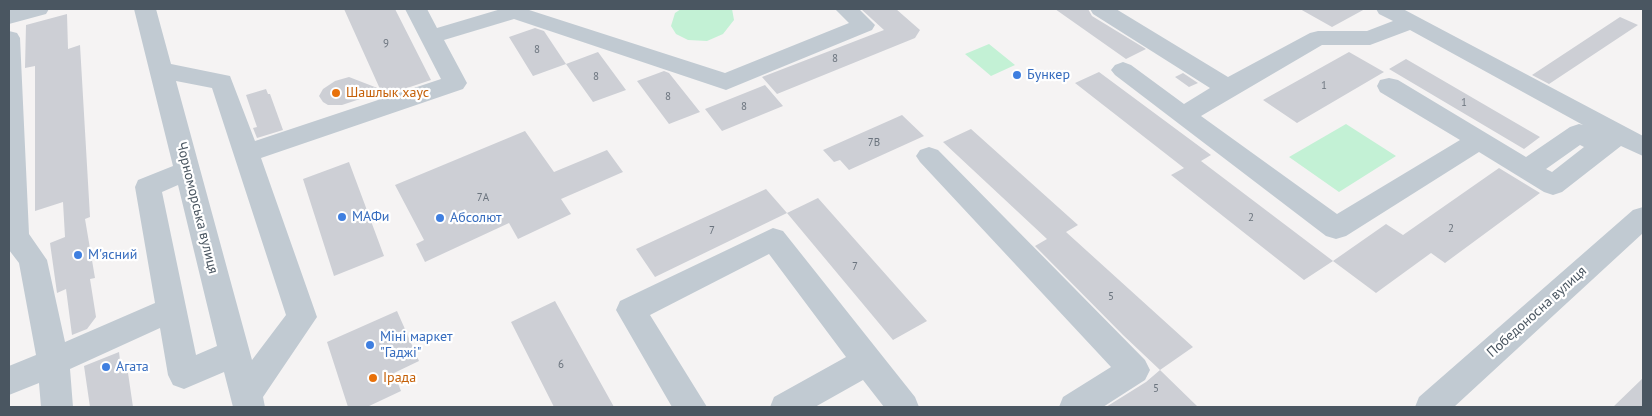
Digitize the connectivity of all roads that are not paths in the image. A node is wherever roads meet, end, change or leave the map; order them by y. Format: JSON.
{"nodes":[{"id":1,"x":9,"y":9,"type":"edge"},
{"id":2,"x":38,"y":9,"type":"edge"},
{"id":3,"x":416,"y":9,"type":"edge"},
{"id":4,"x":846,"y":9,"type":"edge"},
{"id":5,"x":1387,"y":9,"type":"edge"},
{"id":6,"x":513,"y":10,"type":"edge"},
{"id":7,"x":148,"y":11,"type":"edge"},
{"id":8,"x":1116,"y":11,"type":"edge"},
{"id":9,"x":9,"y":17,"type":"edge"},
{"id":10,"x":1411,"y":22,"type":"junction"},
{"id":11,"x":9,"y":25,"type":"edge"},
{"id":12,"x":431,"y":37,"type":"junction"},
{"id":13,"x":9,"y":38,"type":"edge"},
{"id":14,"x":161,"y":70,"type":"junction"},
{"id":15,"x":1123,"y":70,"type":"dead end"},
{"id":16,"x":1390,"y":86,"type":"dead end"},
{"id":17,"x":1228,"y":88,"type":"junction"},
{"id":18,"x":1183,"y":116,"type":"junction"},
{"id":19,"x":1480,"y":140,"type":"junction"},
{"id":20,"x":1611,"y":140,"type":"junction"},
{"id":21,"x":1643,"y":147,"type":"edge"},
{"id":22,"x":246,"y":153,"type":"junction"},
{"id":23,"x":929,"y":156,"type":"dead end"},
{"id":24,"x":188,"y":171,"type":"junction"},
{"id":25,"x":1643,"y":218,"type":"edge"},
{"id":26,"x":172,"y":309,"type":"junction"},
{"id":27,"x":234,"y":353,"type":"junction"},
{"id":28,"x":867,"y":361,"type":"junction"},
{"id":29,"x":53,"y":362,"type":"junction"},
{"id":30,"x":9,"y":381,"type":"edge"},
{"id":31,"x":247,"y":401,"type":"edge"},
{"id":32,"x":57,"y":407,"type":"edge"},
{"id":33,"x":690,"y":407,"type":"edge"},
{"id":34,"x":786,"y":407,"type":"edge"},
{"id":35,"x":903,"y":407,"type":"edge"},
{"id":36,"x":1075,"y":407,"type":"edge"},
{"id":37,"x":1431,"y":407,"type":"edge"}],
"edges":[{"from":1,"to":9,"type":"street"},
{"from":2,"to":9,"type":"street"},
{"from":3,"to":12,"type":"street"},
{"from":4,"to":6,"type":"street"},
{"from":5,"to":10,"type":"street"},
{"from":6,"to":12,"type":"street"},
{"from":7,"to":14,"type":"street","name":"Чорноморська вулиця"},
{"from":8,"to":17,"type":"street"},
{"from":9,"to":11,"type":"street"},
{"from":10,"to":17,"type":"street"},
{"from":10,"to":20,"type":"street"},
{"from":12,"to":22,"type":"street"},
{"from":13,"to":29,"type":"street"},
{"from":14,"to":22,"type":"street"},
{"from":14,"to":24,"type":"street","name":"Чорноморська вулиця"},
{"from":15,"to":18,"type":"street"},
{"from":16,"to":19,"type":"street"},
{"from":17,"to":18,"type":"street"},
{"from":18,"to":19,"type":"street"},
{"from":19,"to":20,"type":"street"},
{"from":20,"to":21,"type":"street"},
{"from":22,"to":31,"type":"street"},
{"from":23,"to":36,"type":"street"},
{"from":24,"to":26,"type":"street"},
{"from":24,"to":27,"type":"street","name":"Чорноморська вулиця"},
{"from":25,"to":37,"type":"street","name":"Победоносна вулиця"},
{"from":26,"to":27,"type":"street"},
{"from":26,"to":29,"type":"street"},
{"from":27,"to":31,"type":"street","name":"Чорноморська вулиця"},
{"from":28,"to":33,"type":"street"},
{"from":28,"to":34,"type":"street"},
{"from":28,"to":35,"type":"street"},
{"from":29,"to":30,"type":"street"},
{"from":29,"to":32,"type":"street"}]}
